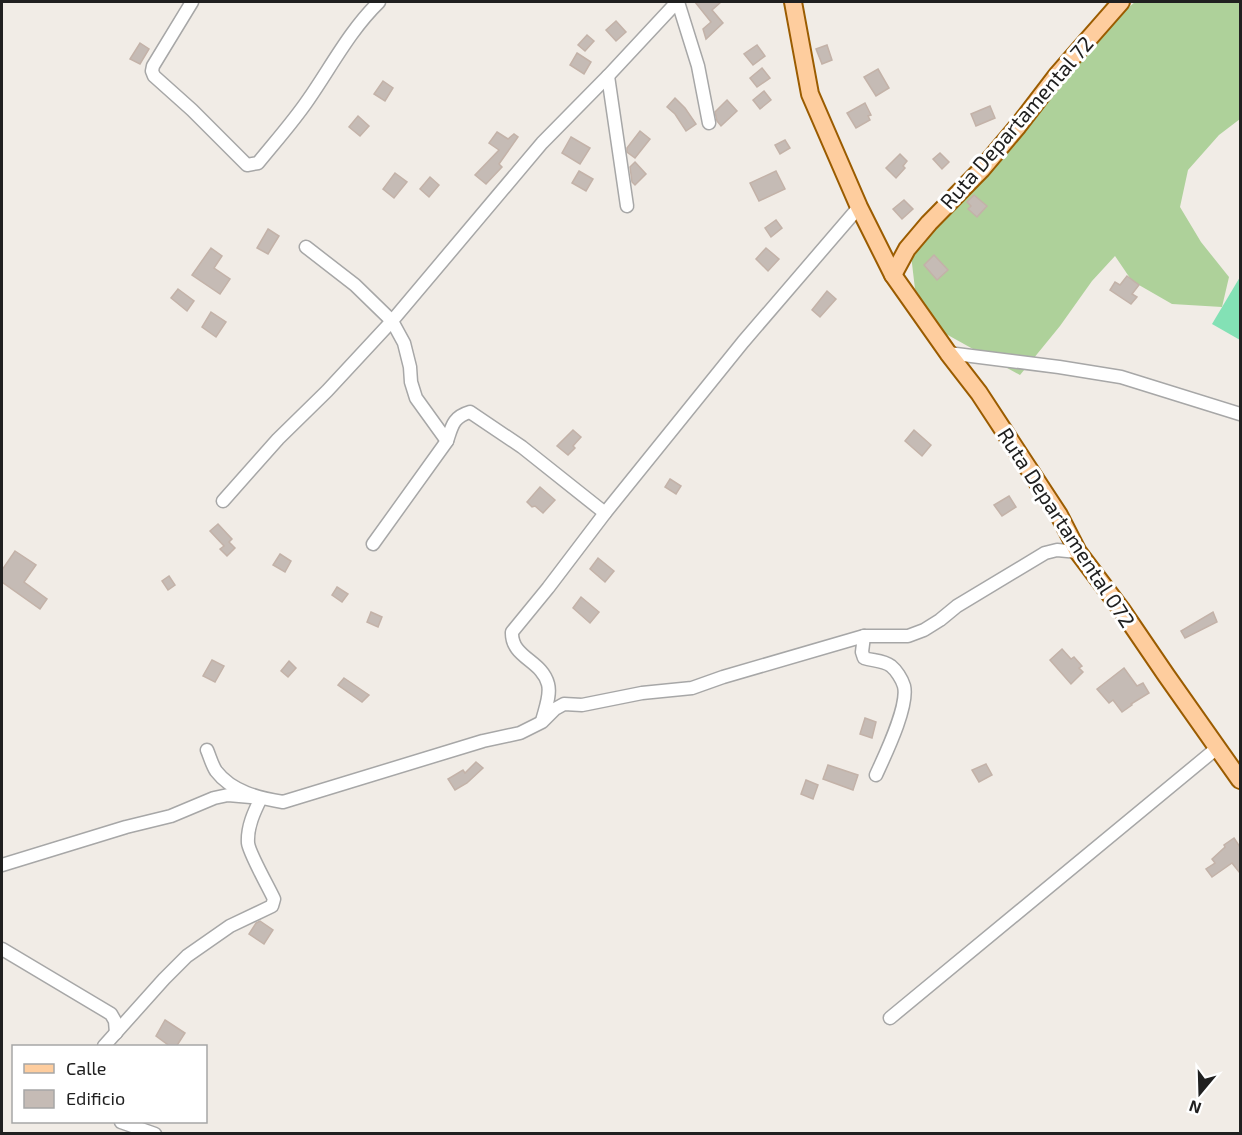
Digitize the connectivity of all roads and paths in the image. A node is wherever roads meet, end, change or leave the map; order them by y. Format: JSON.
{"nodes":[{"id":1,"x":192,"y":2,"type":"edge"},
{"id":2,"x":379,"y":2,"type":"edge"},
{"id":3,"x":677,"y":2,"type":"edge"},
{"id":4,"x":793,"y":2,"type":"edge"},
{"id":5,"x":1121,"y":2,"type":"edge"},
{"id":6,"x":608,"y":76,"type":"junction"},
{"id":7,"x":709,"y":123,"type":"dead end"},
{"id":8,"x":627,"y":206,"type":"dead end"},
{"id":9,"x":859,"y":207,"type":"junction"},
{"id":10,"x":306,"y":247,"type":"dead end"},
{"id":11,"x":893,"y":275,"type":"junction"},
{"id":12,"x":392,"y":321,"type":"junction"},
{"id":13,"x":948,"y":353,"type":"junction"},
{"id":14,"x":1240,"y":414,"type":"edge"},
{"id":15,"x":447,"y":441,"type":"junction"},
{"id":16,"x":223,"y":501,"type":"dead end"},
{"id":17,"x":604,"y":513,"type":"junction"},
{"id":18,"x":373,"y":544,"type":"dead end"},
{"id":19,"x":1078,"y":552,"type":"junction"},
{"id":20,"x":864,"y":636,"type":"junction"},
{"id":21,"x":542,"y":722,"type":"junction"},
{"id":22,"x":1217,"y":748,"type":"junction"},
{"id":23,"x":207,"y":750,"type":"dead end"},
{"id":24,"x":876,"y":776,"type":"dead end"},
{"id":25,"x":1240,"y":780,"type":"edge"},
{"id":26,"x":261,"y":798,"type":"junction"},
{"id":27,"x":2,"y":865,"type":"edge"},
{"id":28,"x":2,"y":949,"type":"edge"},
{"id":29,"x":890,"y":1018,"type":"dead end"},
{"id":30,"x":116,"y":1033,"type":"junction"},
{"id":31,"x":106,"y":1045,"type":"edge"},
{"id":32,"x":124,"y":1123,"type":"edge"},
{"id":33,"x":155,"y":1134,"type":"edge"}],
"edges":[{"from":1,"to":2,"type":"street"},
{"from":3,"to":6,"type":"street"},
{"from":3,"to":7,"type":"street"},
{"from":4,"to":9,"type":"main road","name":"Ruta Departamental 072"},
{"from":5,"to":11,"type":"main road","name":"Ruta Departamental 72"},
{"from":6,"to":8,"type":"street"},
{"from":6,"to":12,"type":"street"},
{"from":9,"to":11,"type":"main road","name":"Ruta Departamental 072"},
{"from":9,"to":17,"type":"street"},
{"from":10,"to":12,"type":"street"},
{"from":11,"to":13,"type":"main road","name":"Ruta Departamental 072"},
{"from":12,"to":15,"type":"street"},
{"from":12,"to":16,"type":"street"},
{"from":13,"to":14,"type":"street"},
{"from":13,"to":19,"type":"main road","name":"Ruta Departamental 072"},
{"from":15,"to":17,"type":"street"},
{"from":15,"to":18,"type":"street"},
{"from":17,"to":21,"type":"street"},
{"from":19,"to":20,"type":"street"},
{"from":19,"to":22,"type":"main road","name":"Ruta Departamental 072"},
{"from":20,"to":21,"type":"street"},
{"from":20,"to":24,"type":"street"},
{"from":21,"to":26,"type":"street"},
{"from":22,"to":25,"type":"main road","name":"Ruta Departamental 072"},
{"from":22,"to":29,"type":"street"},
{"from":23,"to":26,"type":"street"},
{"from":26,"to":27,"type":"street"},
{"from":26,"to":30,"type":"street"},
{"from":28,"to":30,"type":"street"},
{"from":30,"to":31,"type":"street"},
{"from":32,"to":33,"type":"street"}]}
